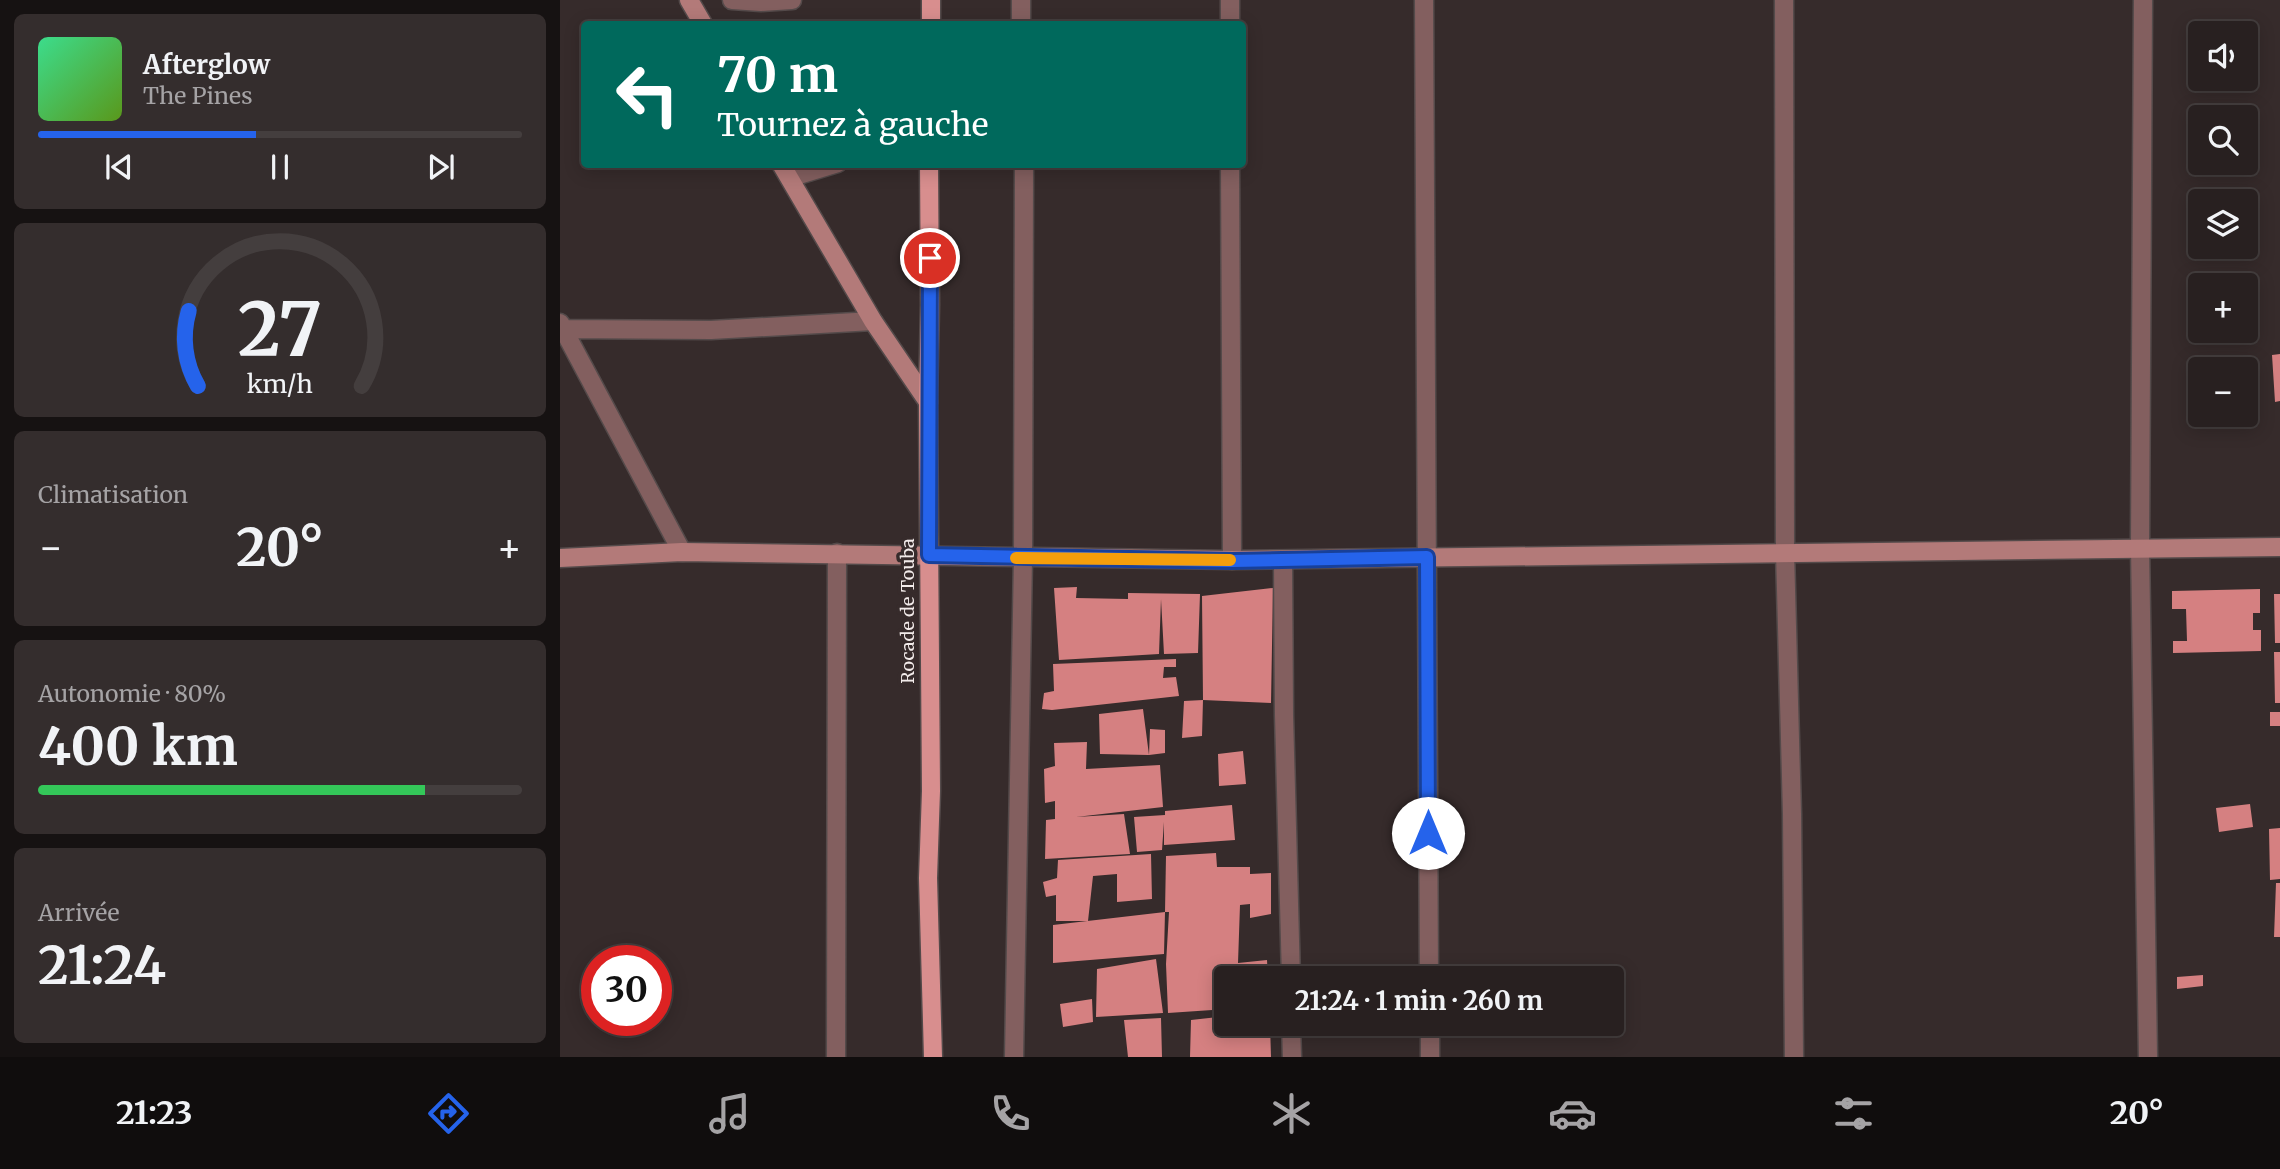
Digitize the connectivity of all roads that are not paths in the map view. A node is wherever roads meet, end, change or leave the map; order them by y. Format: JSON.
{"nodes":[{"id":1,"x":689,"y":0,"type":"edge"},
{"id":2,"x":732,"y":0,"type":"edge"},
{"id":3,"x":792,"y":0,"type":"edge"},
{"id":4,"x":931,"y":0,"type":"edge"},
{"id":5,"x":1021,"y":0,"type":"edge"},
{"id":6,"x":1230,"y":0,"type":"edge"},
{"id":7,"x":1424,"y":0,"type":"edge"},
{"id":8,"x":1784,"y":0,"type":"edge"},
{"id":9,"x":2143,"y":0,"type":"edge"},
{"id":10,"x":701,"y":21,"type":"edge"},
{"id":11,"x":931,"y":21,"type":"edge"},
{"id":12,"x":1021,"y":21,"type":"edge"},
{"id":13,"x":1230,"y":21,"type":"edge"},
{"id":14,"x":812,"y":168,"type":"edge"},
{"id":15,"x":929,"y":168,"type":"edge"},
{"id":16,"x":1024,"y":168,"type":"edge"},
{"id":17,"x":1230,"y":168,"type":"edge"},
{"id":18,"x":785,"y":172,"type":"edge"},
{"id":19,"x":873,"y":321,"type":"junction"},
{"id":20,"x":561,"y":327,"type":"edge"},
{"id":21,"x":928,"y":402,"type":"junction"},
{"id":22,"x":2140,"y":547,"type":"junction"},
{"id":23,"x":2280,"y":547,"type":"edge"},
{"id":24,"x":682,"y":552,"type":"junction"},
{"id":25,"x":1785,"y":552,"type":"junction"},
{"id":26,"x":837,"y":553,"type":"junction"},
{"id":27,"x":929,"y":555,"type":"junction"},
{"id":28,"x":1427,"y":557,"type":"junction"},
{"id":29,"x":560,"y":558,"type":"edge"},
{"id":30,"x":1023,"y":558,"type":"junction"},
{"id":31,"x":1283,"y":560,"type":"junction"},
{"id":32,"x":1232,"y":561,"type":"junction"},
{"id":33,"x":1291,"y":966,"type":"edge"},
{"id":34,"x":1429,"y":966,"type":"edge"},
{"id":35,"x":1291,"y":1036,"type":"edge"},
{"id":36,"x":1430,"y":1036,"type":"edge"},
{"id":37,"x":836,"y":1057,"type":"edge"},
{"id":38,"x":933,"y":1057,"type":"edge"},
{"id":39,"x":1014,"y":1057,"type":"edge"},
{"id":40,"x":1292,"y":1057,"type":"edge"},
{"id":41,"x":1430,"y":1057,"type":"edge"},
{"id":42,"x":1794,"y":1057,"type":"edge"},
{"id":43,"x":2148,"y":1057,"type":"edge"}],
"edges":[{"from":1,"to":10,"type":"street"},
{"from":2,"to":3,"type":"street"},
{"from":4,"to":11,"type":"main road"},
{"from":5,"to":12,"type":"street"},
{"from":6,"to":13,"type":"street"},
{"from":7,"to":28,"type":"street"},
{"from":8,"to":25,"type":"street"},
{"from":9,"to":22,"type":"street"},
{"from":14,"to":18,"type":"lane"},
{"from":15,"to":21,"type":"main road","name":"Rocade de Touba"},
{"from":16,"to":30,"type":"street"},
{"from":17,"to":32,"type":"street"},
{"from":18,"to":19,"type":"street"},
{"from":19,"to":20,"type":"street"},
{"from":19,"to":21,"type":"street"},
{"from":20,"to":24,"type":"street"},
{"from":21,"to":27,"type":"main road","name":"Rocade de Touba"},
{"from":22,"to":23,"type":"street"},
{"from":22,"to":25,"type":"street"},
{"from":22,"to":43,"type":"street"},
{"from":24,"to":26,"type":"street"},
{"from":24,"to":29,"type":"street"},
{"from":25,"to":28,"type":"street"},
{"from":25,"to":42,"type":"street"},
{"from":26,"to":27,"type":"street"},
{"from":26,"to":37,"type":"street"},
{"from":27,"to":30,"type":"street"},
{"from":27,"to":38,"type":"main road","name":"Rocade de Touba"},
{"from":28,"to":31,"type":"street"},
{"from":28,"to":34,"type":"street"},
{"from":30,"to":32,"type":"street"},
{"from":30,"to":39,"type":"street"},
{"from":31,"to":32,"type":"street"},
{"from":31,"to":33,"type":"street"},
{"from":35,"to":40,"type":"street"},
{"from":36,"to":41,"type":"street"}]}
